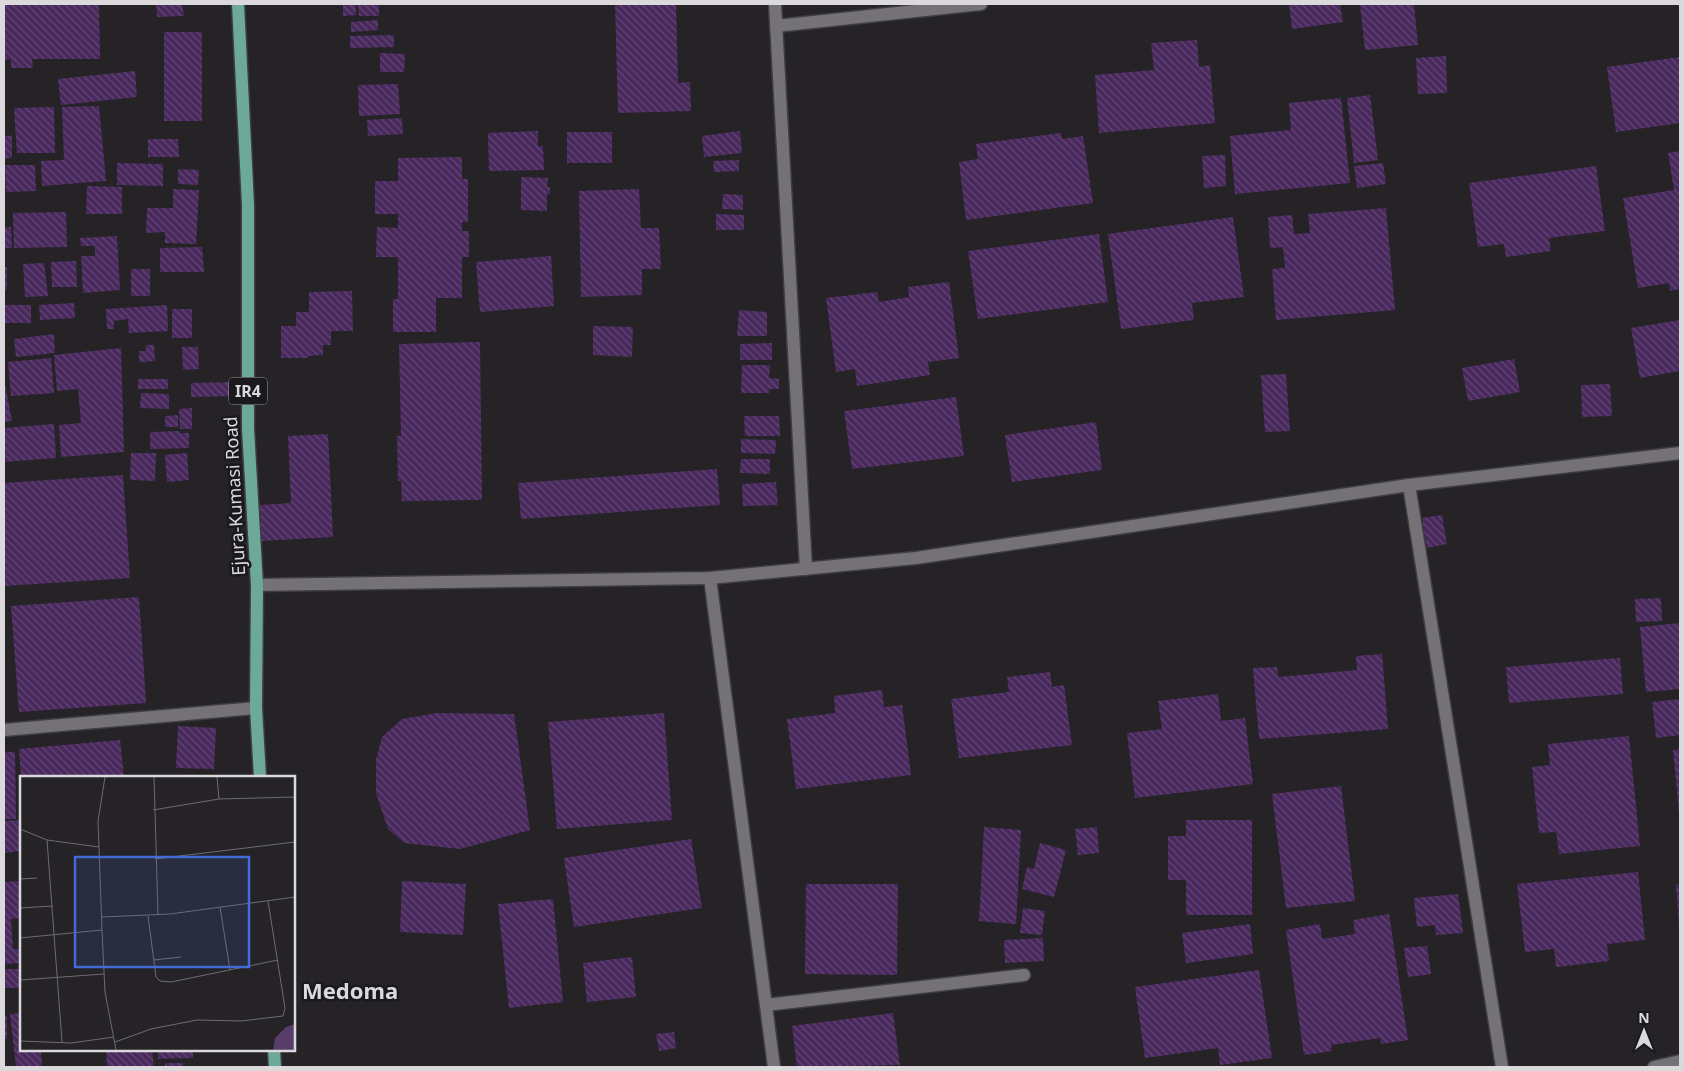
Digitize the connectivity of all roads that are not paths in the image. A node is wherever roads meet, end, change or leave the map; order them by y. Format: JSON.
{"nodes":[{"id":1,"x":238,"y":4,"type":"edge"},
{"id":2,"x":775,"y":4,"type":"edge"},
{"id":3,"x":981,"y":4,"type":"edge"},
{"id":4,"x":776,"y":26,"type":"junction"},
{"id":5,"x":1680,"y":453,"type":"edge"},
{"id":6,"x":1409,"y":485,"type":"junction"},
{"id":7,"x":806,"y":569,"type":"junction"},
{"id":8,"x":710,"y":578,"type":"junction"},
{"id":9,"x":257,"y":585,"type":"junction"},
{"id":10,"x":256,"y":708,"type":"junction"},
{"id":11,"x":4,"y":730,"type":"edge"},
{"id":12,"x":260,"y":776,"type":"edge"},
{"id":13,"x":1024,"y":975,"type":"dead end"},
{"id":14,"x":766,"y":1005,"type":"junction"},
{"id":15,"x":274,"y":1051,"type":"edge"},
{"id":16,"x":1680,"y":1061,"type":"edge"},
{"id":17,"x":275,"y":1067,"type":"edge"},
{"id":18,"x":774,"y":1067,"type":"edge"},
{"id":19,"x":1502,"y":1067,"type":"edge"},
{"id":20,"x":1654,"y":1067,"type":"edge"}],
"edges":[{"from":1,"to":9,"type":"main road","name":"Ejura-Kumasi Road","number":"IR4"},
{"from":2,"to":4,"type":"street"},
{"from":3,"to":4,"type":"street"},
{"from":4,"to":7,"type":"street"},
{"from":5,"to":6,"type":"street"},
{"from":6,"to":7,"type":"street"},
{"from":6,"to":19,"type":"street"},
{"from":7,"to":8,"type":"street"},
{"from":8,"to":9,"type":"street"},
{"from":8,"to":14,"type":"street"},
{"from":9,"to":10,"type":"main road","name":"Ejura-Kumasi Road","number":"IR4"},
{"from":10,"to":11,"type":"street"},
{"from":10,"to":12,"type":"main road","name":"Ejura-Kumasi Road","number":"IR4"},
{"from":13,"to":14,"type":"street"},
{"from":14,"to":18,"type":"street"},
{"from":15,"to":17,"type":"main road"},
{"from":16,"to":20,"type":"street"}]}
